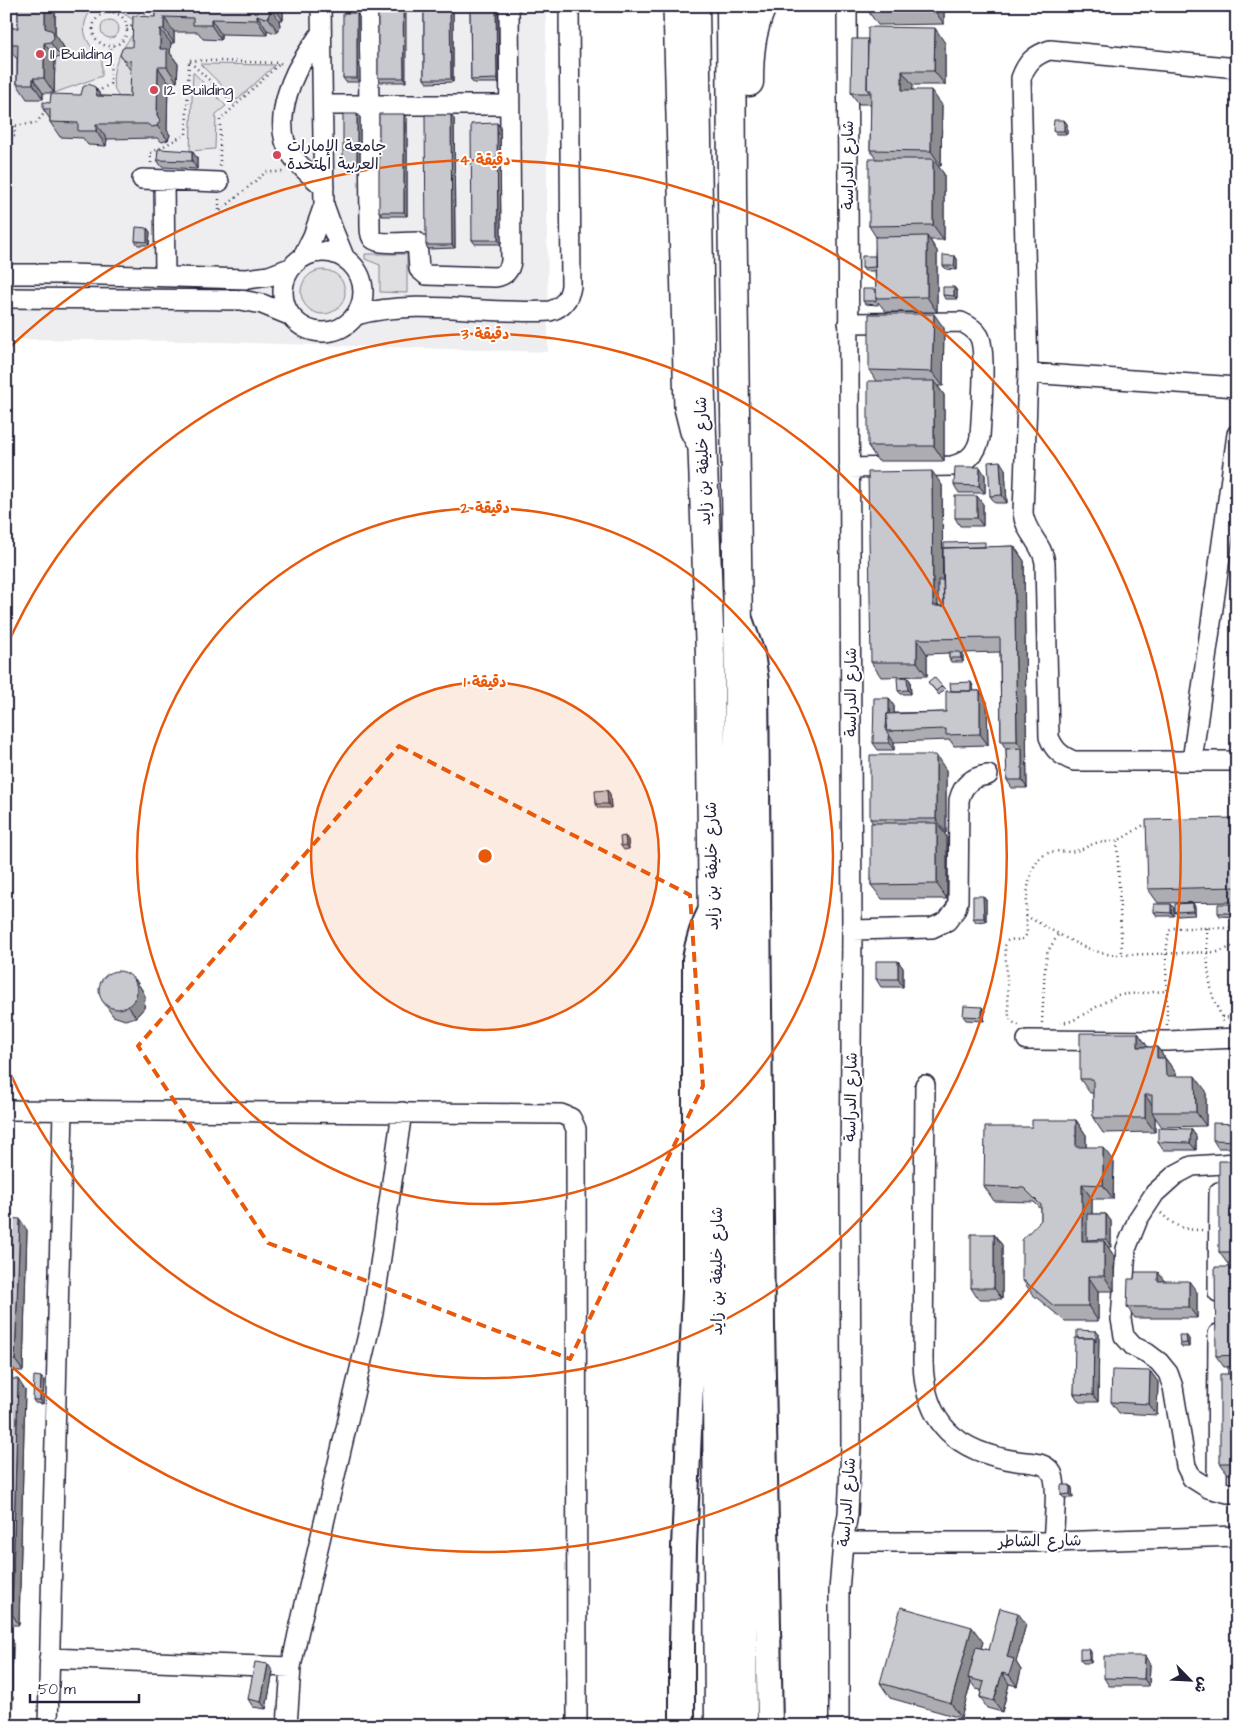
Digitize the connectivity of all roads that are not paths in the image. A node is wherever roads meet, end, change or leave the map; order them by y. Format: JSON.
{"nodes":[{"id":1,"x":322,"y":6,"type":"edge"},
{"id":2,"x":368,"y":6,"type":"edge"},
{"id":3,"x":509,"y":6,"type":"edge"},
{"id":4,"x":569,"y":6,"type":"edge"},
{"id":5,"x":673,"y":6,"type":"edge"},
{"id":6,"x":695,"y":6,"type":"edge"},
{"id":7,"x":731,"y":6,"type":"edge"},
{"id":8,"x":762,"y":6,"type":"edge"},
{"id":9,"x":847,"y":6,"type":"edge"},
{"id":10,"x":321,"y":33,"type":"junction"},
{"id":11,"x":1237,"y":68,"type":"edge"},
{"id":12,"x":322,"y":105,"type":"junction"},
{"id":13,"x":369,"y":105,"type":"junction"},
{"id":14,"x":509,"y":105,"type":"junction"},
{"id":15,"x":219,"y":182,"type":"road end"},
{"id":16,"x":732,"y":193,"type":"junction"},
{"id":17,"x":324,"y":196,"type":"junction"},
{"id":18,"x":345,"y":259,"type":"junction"},
{"id":19,"x":296,"y":263,"type":"junction"},
{"id":20,"x":6,"y":274,"type":"edge"},
{"id":21,"x":165,"y":276,"type":"junction"},
{"id":22,"x":6,"y":298,"type":"edge"},
{"id":23,"x":289,"y":315,"type":"junction"},
{"id":24,"x":356,"y":315,"type":"junction"},
{"id":25,"x":848,"y":323,"type":"junction"},
{"id":26,"x":1028,"y":373,"type":"junction"},
{"id":27,"x":1237,"y":387,"type":"edge"},
{"id":28,"x":1237,"y":434,"type":"edge"},
{"id":29,"x":702,"y":453,"type":"junction"},
{"id":30,"x":849,"y":468,"type":"junction"},
{"id":31,"x":739,"y":617,"type":"junction"},
{"id":32,"x":1192,"y":761,"type":"junction"},
{"id":33,"x":1237,"y":761,"type":"edge"},
{"id":34,"x":988,"y":775,"type":"dead end"},
{"id":35,"x":713,"y":907,"type":"junction"},
{"id":36,"x":852,"y":930,"type":"junction"},
{"id":37,"x":1034,"y":1032,"type":"road end"},
{"id":38,"x":1231,"y":1038,"type":"edge"},
{"id":39,"x":924,"y":1085,"type":"dead end"},
{"id":40,"x":6,"y":1110,"type":"edge"},
{"id":41,"x":63,"y":1110,"type":"junction"},
{"id":42,"x":402,"y":1112,"type":"junction"},
{"id":43,"x":1228,"y":1164,"type":"edge"},
{"id":44,"x":1216,"y":1490,"type":"junction"},
{"id":45,"x":1237,"y":1493,"type":"edge"},
{"id":46,"x":1237,"y":1536,"type":"edge"},
{"id":47,"x":843,"y":1542,"type":"junction"},
{"id":48,"x":1053,"y":1542,"type":"junction"},
{"id":49,"x":49,"y":1658,"type":"junction"},
{"id":50,"x":291,"y":1667,"type":"junction"},
{"id":51,"x":48,"y":1726,"type":"edge"},
{"id":52,"x":287,"y":1726,"type":"edge"},
{"id":53,"x":577,"y":1726,"type":"edge"},
{"id":54,"x":682,"y":1726,"type":"edge"},
{"id":55,"x":719,"y":1726,"type":"edge"},
{"id":56,"x":743,"y":1726,"type":"edge"},
{"id":57,"x":770,"y":1726,"type":"edge"},
{"id":58,"x":839,"y":1726,"type":"edge"}],
"edges":[{"from":1,"to":10,"type":"street"},
{"from":2,"to":13,"type":"street"},
{"from":3,"to":14,"type":"street"},
{"from":4,"to":24,"type":"street"},
{"from":5,"to":29,"type":"street"},
{"from":6,"to":29,"type":"highway","name":"شارع خليفة بن زايد"},
{"from":7,"to":16,"type":"highway","name":"شارع خليفة بن زايد"},
{"from":8,"to":16,"type":"highway"},
{"from":9,"to":25,"type":"street","name":"شارع الدراسة"},
{"from":10,"to":12,"type":"street"},
{"from":10,"to":17,"type":"street"},
{"from":11,"to":26,"type":"street"},
{"from":12,"to":13,"type":"street"},
{"from":12,"to":17,"type":"street"},
{"from":13,"to":14,"type":"street"},
{"from":13,"to":14,"type":"street"},
{"from":15,"to":21,"type":"street"},
{"from":16,"to":31,"type":"highway","name":"شارع خليفة بن زايد"},
{"from":17,"to":18,"type":"street"},
{"from":17,"to":19,"type":"street"},
{"from":18,"to":19,"type":"street"},
{"from":18,"to":24,"type":"street"},
{"from":19,"to":21,"type":"street"},
{"from":19,"to":23,"type":"street"},
{"from":20,"to":21,"type":"street"},
{"from":22,"to":23,"type":"street"},
{"from":23,"to":24,"type":"street"},
{"from":25,"to":30,"type":"street","name":"شارع الدراسة"},
{"from":25,"to":30,"type":"street"},
{"from":26,"to":27,"type":"street"},
{"from":26,"to":32,"type":"street"},
{"from":28,"to":32,"type":"street"},
{"from":29,"to":35,"type":"highway","name":"شارع خليفة بن زايد"},
{"from":30,"to":36,"type":"street","name":"شارع الدراسة"},
{"from":31,"to":56,"type":"highway","name":"شارع خليفة بن زايد"},
{"from":31,"to":57,"type":"main road"},
{"from":32,"to":33,"type":"street"},
{"from":34,"to":36,"type":"street"},
{"from":35,"to":54,"type":"main road"},
{"from":35,"to":55,"type":"highway","name":"شارع خليفة بن زايد"},
{"from":36,"to":47,"type":"street","name":"شارع الدراسة"},
{"from":37,"to":38,"type":"street"},
{"from":39,"to":48,"type":"street"},
{"from":40,"to":41,"type":"street"},
{"from":41,"to":42,"type":"street"},
{"from":41,"to":49,"type":"street"},
{"from":42,"to":50,"type":"street"},
{"from":42,"to":53,"type":"street"},
{"from":43,"to":44,"type":"street"},
{"from":43,"to":44,"type":"street"},
{"from":44,"to":45,"type":"street"},
{"from":46,"to":48,"type":"street","name":"شارع الشاطر"},
{"from":47,"to":48,"type":"street","name":"شارع الشاطر"},
{"from":47,"to":58,"type":"street","name":"شارع الدراسة"},
{"from":49,"to":50,"type":"street"},
{"from":49,"to":51,"type":"street"},
{"from":50,"to":52,"type":"street"}]}
